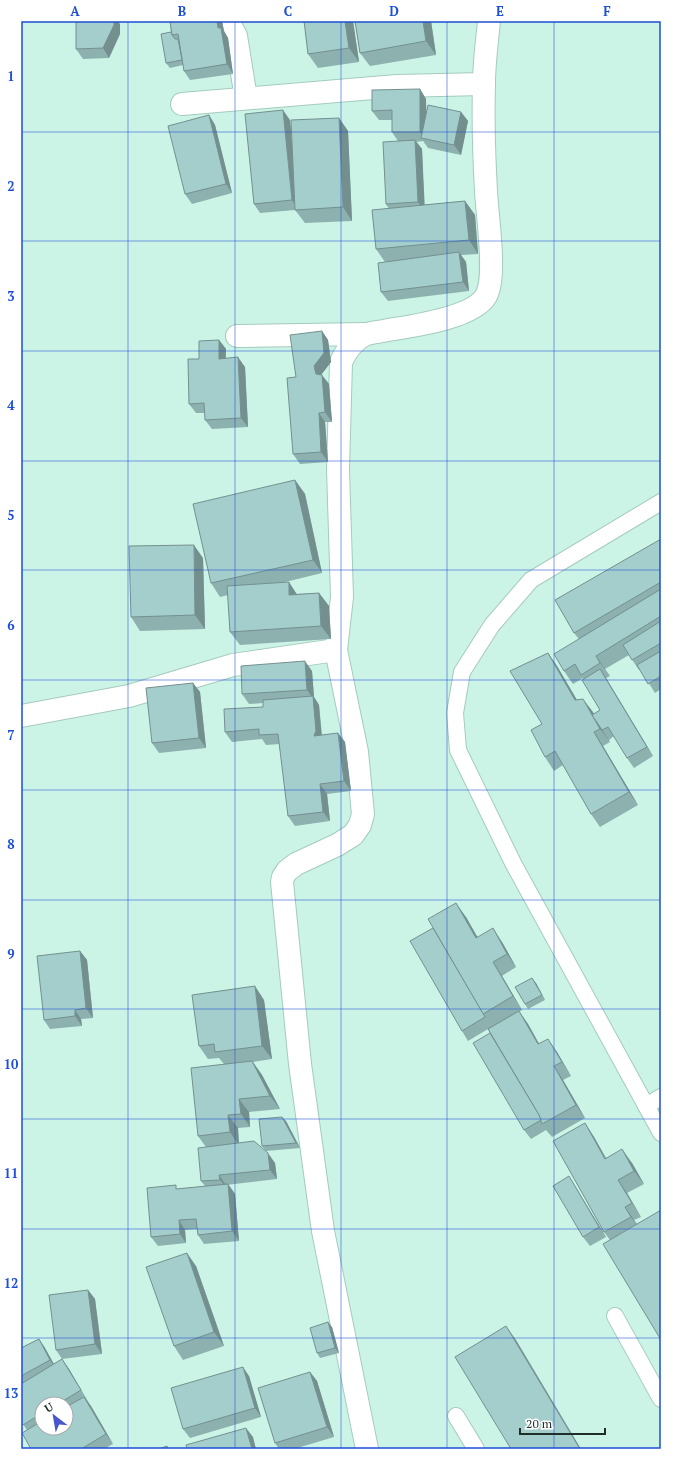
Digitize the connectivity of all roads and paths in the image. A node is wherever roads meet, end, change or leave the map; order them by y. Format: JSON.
{"nodes":[{"id":1,"x":228,"y":21,"type":"edge"},
{"id":2,"x":489,"y":21,"type":"edge"},
{"id":3,"x":484,"y":84,"type":"junction"},
{"id":4,"x":246,"y":98,"type":"junction"},
{"id":5,"x":182,"y":104,"type":"dead end"},
{"id":6,"x":365,"y":334,"type":"junction"},
{"id":7,"x":237,"y":336,"type":"dead end"},
{"id":8,"x":661,"y":502,"type":"edge"},
{"id":9,"x":336,"y":650,"type":"junction"},
{"id":10,"x":21,"y":716,"type":"edge"},
{"id":11,"x":661,"y":1097,"type":"edge"},
{"id":12,"x":646,"y":1106,"type":"junction"},
{"id":13,"x":661,"y":1133,"type":"edge"},
{"id":14,"x":615,"y":1316,"type":"dead end"},
{"id":15,"x":661,"y":1399,"type":"edge"},
{"id":16,"x":456,"y":1416,"type":"dead end"},
{"id":17,"x":367,"y":1449,"type":"edge"},
{"id":18,"x":476,"y":1449,"type":"edge"}],
"edges":[{"from":1,"to":4,"type":"street"},
{"from":2,"to":3,"type":"street"},
{"from":3,"to":4,"type":"street"},
{"from":3,"to":6,"type":"street"},
{"from":4,"to":5,"type":"street"},
{"from":6,"to":7,"type":"street"},
{"from":6,"to":9,"type":"street"},
{"from":8,"to":12,"type":"lane"},
{"from":9,"to":10,"type":"street"},
{"from":9,"to":17,"type":"street"},
{"from":11,"to":12,"type":"lane"},
{"from":12,"to":13,"type":"lane"},
{"from":14,"to":15,"type":"lane"},
{"from":16,"to":18,"type":"lane"}]}
